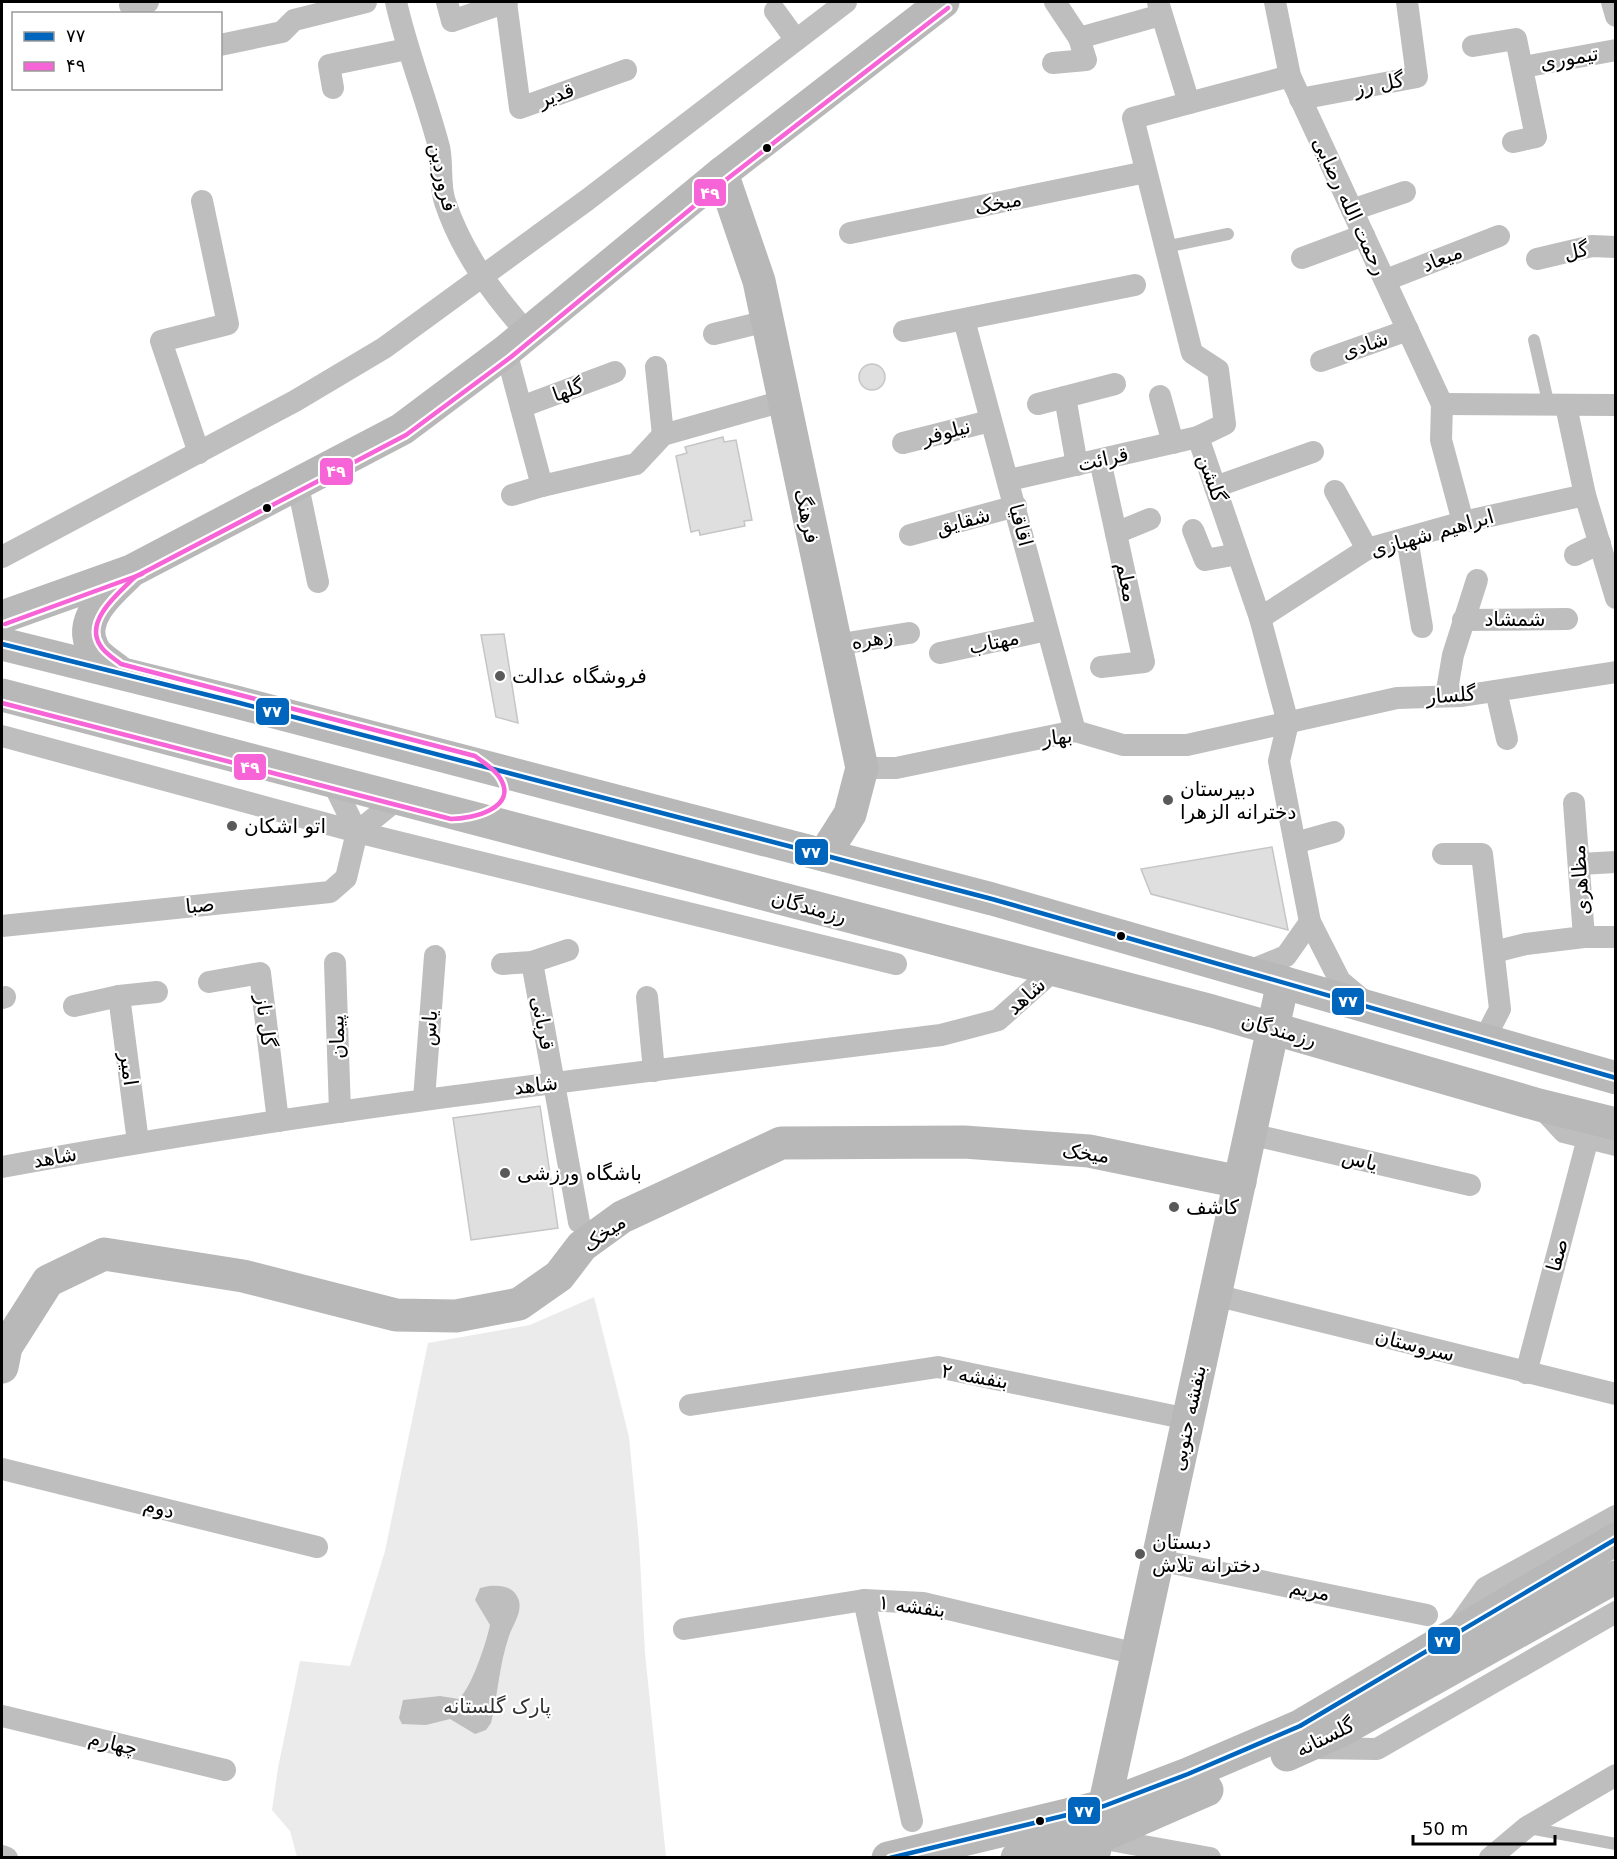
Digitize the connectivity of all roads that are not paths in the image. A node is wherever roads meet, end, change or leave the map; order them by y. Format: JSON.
{"nodes":[{"id":1,"x":366,"y":2,"type":"edge"},
{"id":2,"x":396,"y":2,"type":"edge"},
{"id":3,"x":507,"y":2,"type":"edge"},
{"id":4,"x":846,"y":2,"type":"edge"},
{"id":5,"x":943,"y":2,"type":"edge"},
{"id":6,"x":1055,"y":2,"type":"edge"},
{"id":7,"x":1275,"y":2,"type":"edge"},
{"id":8,"x":1407,"y":2,"type":"edge"},
{"id":9,"x":1612,"y":2,"type":"edge"},
{"id":10,"x":1159,"y":8,"type":"edge"},
{"id":11,"x":292,"y":11,"type":"edge"},
{"id":12,"x":449,"y":11,"type":"edge"},
{"id":13,"x":775,"y":11,"type":"dead end"},
{"id":14,"x":1616,"y":16,"type":"edge"},
{"id":15,"x":1079,"y":38,"type":"junction"},
{"id":16,"x":796,"y":40,"type":"junction"},
{"id":17,"x":222,"y":45,"type":"edge"},
{"id":18,"x":1473,"y":46,"type":"dead end"},
{"id":19,"x":407,"y":49,"type":"junction"},
{"id":20,"x":1616,"y":50,"type":"edge"},
{"id":21,"x":1053,"y":63,"type":"dead end"},
{"id":22,"x":1523,"y":67,"type":"junction"},
{"id":23,"x":626,"y":70,"type":"dead end"},
{"id":24,"x":1290,"y":76,"type":"junction"},
{"id":25,"x":333,"y":88,"type":"dead end"},
{"id":26,"x":1300,"y":99,"type":"junction"},
{"id":27,"x":1190,"y":103,"type":"junction"},
{"id":28,"x":1512,"y":142,"type":"dead end"},
{"id":29,"x":1146,"y":172,"type":"junction"},
{"id":30,"x":722,"y":173,"type":"junction"},
{"id":31,"x":1405,"y":192,"type":"dead end"},
{"id":32,"x":202,"y":201,"type":"dead end"},
{"id":33,"x":1352,"y":210,"type":"junction"},
{"id":34,"x":850,"y":233,"type":"dead end"},
{"id":35,"x":1228,"y":234,"type":"dead end"},
{"id":36,"x":1364,"y":235,"type":"junction"},
{"id":37,"x":1498,"y":236,"type":"dead end"},
{"id":38,"x":1165,"y":247,"type":"junction"},
{"id":39,"x":1616,"y":247,"type":"edge"},
{"id":40,"x":1302,"y":258,"type":"dead end"},
{"id":41,"x":1537,"y":260,"type":"dead end"},
{"id":42,"x":482,"y":278,"type":"junction"},
{"id":43,"x":1386,"y":280,"type":"junction"},
{"id":44,"x":1135,"y":285,"type":"dead end"},
{"id":45,"x":964,"y":320,"type":"junction"},
{"id":46,"x":767,"y":321,"type":"junction"},
{"id":47,"x":1408,"y":330,"type":"junction"},
{"id":48,"x":904,"y":331,"type":"dead end"},
{"id":49,"x":714,"y":334,"type":"dead end"},
{"id":50,"x":1534,"y":340,"type":"dead end"},
{"id":51,"x":517,"y":342,"type":"junction"},
{"id":52,"x":1321,"y":361,"type":"dead end"},
{"id":53,"x":656,"y":367,"type":"dead end"},
{"id":54,"x":615,"y":372,"type":"dead end"},
{"id":55,"x":1115,"y":384,"type":"dead end"},
{"id":56,"x":1160,"y":396,"type":"dead end"},
{"id":57,"x":1065,"y":397,"type":"junction"},
{"id":58,"x":783,"y":401,"type":"junction"},
{"id":59,"x":1038,"y":404,"type":"dead end"},
{"id":60,"x":1442,"y":404,"type":"junction"},
{"id":61,"x":1616,"y":405,"type":"edge"},
{"id":62,"x":1558,"y":406,"type":"junction"},
{"id":63,"x":521,"y":407,"type":"junction"},
{"id":64,"x":990,"y":421,"type":"junction"},
{"id":65,"x":663,"y":435,"type":"junction"},
{"id":66,"x":1198,"y":436,"type":"junction"},
{"id":67,"x":903,"y":443,"type":"dead end"},
{"id":68,"x":1173,"y":443,"type":"junction"},
{"id":69,"x":1313,"y":452,"type":"dead end"},
{"id":70,"x":200,"y":453,"type":"junction"},
{"id":71,"x":1100,"y":460,"type":"junction"},
{"id":72,"x":1077,"y":465,"type":"junction"},
{"id":73,"x":1009,"y":480,"type":"junction"},
{"id":74,"x":298,"y":486,"type":"junction"},
{"id":75,"x":542,"y":486,"type":"junction"},
{"id":76,"x":1215,"y":487,"type":"junction"},
{"id":77,"x":1335,"y":491,"type":"dead end"},
{"id":78,"x":512,"y":495,"type":"dead end"},
{"id":79,"x":1585,"y":495,"type":"junction"},
{"id":80,"x":1016,"y":506,"type":"junction"},
{"id":81,"x":1150,"y":519,"type":"dead end"},
{"id":82,"x":1463,"y":522,"type":"junction"},
{"id":83,"x":1193,"y":530,"type":"dead end"},
{"id":84,"x":1116,"y":532,"type":"junction"},
{"id":85,"x":910,"y":535,"type":"dead end"},
{"id":86,"x":1407,"y":538,"type":"junction"},
{"id":87,"x":1600,"y":543,"type":"junction"},
{"id":88,"x":1367,"y":549,"type":"junction"},
{"id":89,"x":1238,"y":554,"type":"junction"},
{"id":90,"x":1575,"y":555,"type":"dead end"},
{"id":91,"x":2,"y":557,"type":"edge"},
{"id":92,"x":131,"y":571,"type":"junction"},
{"id":93,"x":1477,"y":580,"type":"dead end"},
{"id":94,"x":318,"y":582,"type":"dead end"},
{"id":95,"x":1616,"y":598,"type":"edge"},
{"id":96,"x":1260,"y":618,"type":"junction"},
{"id":97,"x":1567,"y":619,"type":"dead end"},
{"id":98,"x":1462,"y":620,"type":"junction"},
{"id":99,"x":3,"y":623,"type":"edge"},
{"id":100,"x":1422,"y":627,"type":"dead end"},
{"id":101,"x":1047,"y":630,"type":"junction"},
{"id":102,"x":909,"y":633,"type":"dead end"},
{"id":103,"x":835,"y":645,"type":"junction"},
{"id":104,"x":940,"y":653,"type":"dead end"},
{"id":105,"x":1101,"y":667,"type":"dead end"},
{"id":106,"x":118,"y":671,"type":"junction"},
{"id":107,"x":1616,"y":672,"type":"edge"},
{"id":108,"x":1496,"y":691,"type":"junction"},
{"id":109,"x":2,"y":695,"type":"edge"},
{"id":110,"x":1446,"y":696,"type":"junction"},
{"id":111,"x":1288,"y":723,"type":"junction"},
{"id":112,"x":1076,"y":731,"type":"junction"},
{"id":113,"x":2,"y":736,"type":"edge"},
{"id":114,"x":1507,"y":739,"type":"dead end"},
{"id":115,"x":472,"y":763,"type":"junction"},
{"id":116,"x":862,"y":768,"type":"junction"},
{"id":117,"x":331,"y":779,"type":"junction"},
{"id":118,"x":566,"y":788,"type":"junction"},
{"id":119,"x":399,"y":798,"type":"junction"},
{"id":120,"x":1574,"y":803,"type":"dead end"},
{"id":121,"x":453,"y":812,"type":"junction"},
{"id":122,"x":357,"y":832,"type":"junction"},
{"id":123,"x":1334,"y":832,"type":"dead end"},
{"id":124,"x":545,"y":836,"type":"junction"},
{"id":125,"x":1296,"y":843,"type":"junction"},
{"id":126,"x":1443,"y":854,"type":"dead end"},
{"id":127,"x":824,"y":855,"type":"junction"},
{"id":128,"x":1616,"y":862,"type":"edge"},
{"id":129,"x":1580,"y":864,"type":"junction"},
{"id":130,"x":1310,"y":922,"type":"junction"},
{"id":131,"x":2,"y":926,"type":"edge"},
{"id":132,"x":1584,"y":937,"type":"junction"},
{"id":133,"x":1616,"y":937,"type":"edge"},
{"id":134,"x":568,"y":950,"type":"dead end"},
{"id":135,"x":1494,"y":952,"type":"junction"},
{"id":136,"x":435,"y":956,"type":"dead end"},
{"id":137,"x":532,"y":962,"type":"junction"},
{"id":138,"x":335,"y":963,"type":"dead end"},
{"id":139,"x":502,"y":964,"type":"dead end"},
{"id":140,"x":896,"y":964,"type":"dead end"},
{"id":141,"x":1053,"y":971,"type":"junction"},
{"id":142,"x":1247,"y":972,"type":"junction"},
{"id":143,"x":209,"y":982,"type":"dead end"},
{"id":144,"x":1283,"y":982,"type":"junction"},
{"id":145,"x":157,"y":992,"type":"dead end"},
{"id":146,"x":119,"y":996,"type":"junction"},
{"id":147,"x":647,"y":996,"type":"dead end"},
{"id":148,"x":74,"y":1006,"type":"dead end"},
{"id":149,"x":1371,"y":1008,"type":"junction"},
{"id":150,"x":1273,"y":1029,"type":"junction"},
{"id":151,"x":1484,"y":1040,"type":"junction"},
{"id":152,"x":654,"y":1071,"type":"junction"},
{"id":153,"x":1613,"y":1075,"type":"edge"},
{"id":154,"x":555,"y":1083,"type":"junction"},
{"id":155,"x":424,"y":1099,"type":"junction"},
{"id":156,"x":340,"y":1112,"type":"junction"},
{"id":157,"x":278,"y":1121,"type":"junction"},
{"id":158,"x":1602,"y":1131,"type":"edge"},
{"id":159,"x":1250,"y":1134,"type":"junction"},
{"id":160,"x":138,"y":1142,"type":"junction"},
{"id":161,"x":1616,"y":1146,"type":"edge"},
{"id":162,"x":2,"y":1167,"type":"edge"},
{"id":163,"x":1240,"y":1182,"type":"junction"},
{"id":164,"x":1470,"y":1185,"type":"dead end"},
{"id":165,"x":579,"y":1221,"type":"dead end"},
{"id":166,"x":1215,"y":1295,"type":"junction"},
{"id":167,"x":8,"y":1331,"type":"edge"},
{"id":168,"x":2,"y":1367,"type":"edge"},
{"id":169,"x":1526,"y":1373,"type":"junction"},
{"id":170,"x":1616,"y":1394,"type":"edge"},
{"id":171,"x":690,"y":1405,"type":"dead end"},
{"id":172,"x":1188,"y":1419,"type":"junction"},
{"id":173,"x":2,"y":1469,"type":"edge"},
{"id":174,"x":1616,"y":1516,"type":"edge"},
{"id":175,"x":1616,"y":1539,"type":"edge"},
{"id":176,"x":316,"y":1547,"type":"dead end"},
{"id":177,"x":1158,"y":1560,"type":"junction"},
{"id":178,"x":1616,"y":1577,"type":"edge"},
{"id":179,"x":864,"y":1600,"type":"junction"},
{"id":180,"x":1616,"y":1612,"type":"edge"},
{"id":181,"x":1439,"y":1626,"type":"junction"},
{"id":182,"x":684,"y":1629,"type":"dead end"},
{"id":183,"x":1137,"y":1654,"type":"junction"},
{"id":184,"x":2,"y":1716,"type":"edge"},
{"id":185,"x":1302,"y":1748,"type":"junction"},
{"id":186,"x":225,"y":1770,"type":"dead end"},
{"id":187,"x":1616,"y":1775,"type":"edge"},
{"id":188,"x":1104,"y":1806,"type":"junction"},
{"id":189,"x":912,"y":1821,"type":"dead end"},
{"id":190,"x":1527,"y":1827,"type":"junction"},
{"id":191,"x":1616,"y":1844,"type":"edge"},
{"id":192,"x":1095,"y":1848,"type":"edge"},
{"id":193,"x":2,"y":1856,"type":"edge"},
{"id":194,"x":1030,"y":1856,"type":"edge"},
{"id":195,"x":7,"y":1857,"type":"edge"},
{"id":196,"x":888,"y":1857,"type":"edge"},
{"id":197,"x":1210,"y":1857,"type":"edge"},
{"id":198,"x":1490,"y":1857,"type":"edge"}],
"edges":[{"from":1,"to":11,"type":"street"},
{"from":2,"to":19,"type":"street","name":"فروردین"},
{"from":3,"to":12,"type":"street"},
{"from":3,"to":23,"type":"street","name":"قدیر"},
{"from":4,"to":16,"type":"street"},
{"from":5,"to":30,"type":"main road"},
{"from":6,"to":15,"type":"street"},
{"from":7,"to":24,"type":"street","name":"رحمت الله رضایی"},
{"from":8,"to":26,"type":"street","name":"گل رز"},
{"from":9,"to":14,"type":"street"},
{"from":10,"to":15,"type":"street"},
{"from":10,"to":27,"type":"street"},
{"from":11,"to":17,"type":"street"},
{"from":13,"to":16,"type":"street"},
{"from":15,"to":21,"type":"street"},
{"from":16,"to":42,"type":"street"},
{"from":18,"to":22,"type":"street"},
{"from":19,"to":25,"type":"street"},
{"from":19,"to":42,"type":"street","name":"فروردین"},
{"from":20,"to":22,"type":"street","name":"تیموری"},
{"from":22,"to":28,"type":"street"},
{"from":24,"to":26,"type":"street","name":"رحمت الله رضایی"},
{"from":24,"to":27,"type":"street"},
{"from":26,"to":33,"type":"street","name":"رحمت الله رضایی"},
{"from":27,"to":29,"type":"street","name":"گلشن"},
{"from":29,"to":34,"type":"street","name":"میخک"},
{"from":29,"to":38,"type":"street","name":"گلشن"},
{"from":30,"to":46,"type":"main road","name":"فرهنگ"},
{"from":30,"to":51,"type":"main road"},
{"from":31,"to":33,"type":"street"},
{"from":32,"to":70,"type":"street"},
{"from":33,"to":36,"type":"street","name":"رحمت الله رضایی"},
{"from":35,"to":38,"type":"lane"},
{"from":36,"to":40,"type":"street"},
{"from":36,"to":43,"type":"street","name":"رحمت الله رضایی"},
{"from":37,"to":43,"type":"street","name":"میعاد"},
{"from":38,"to":66,"type":"street","name":"گلشن"},
{"from":39,"to":41,"type":"street","name":"گل"},
{"from":42,"to":51,"type":"street","name":"فروردین"},
{"from":42,"to":70,"type":"street"},
{"from":43,"to":47,"type":"street","name":"رحمت الله رضایی"},
{"from":44,"to":45,"type":"street"},
{"from":45,"to":48,"type":"street"},
{"from":45,"to":64,"type":"street","name":"اقاقیا"},
{"from":46,"to":49,"type":"street"},
{"from":46,"to":58,"type":"main road","name":"فرهنگ"},
{"from":47,"to":52,"type":"street","name":"شادی"},
{"from":47,"to":60,"type":"street","name":"رحمت الله رضایی"},
{"from":50,"to":62,"type":"lane"},
{"from":51,"to":63,"type":"street"},
{"from":51,"to":74,"type":"main road"},
{"from":53,"to":65,"type":"street"},
{"from":54,"to":63,"type":"street","name":"گلها"},
{"from":55,"to":57,"type":"street"},
{"from":56,"to":68,"type":"street"},
{"from":57,"to":59,"type":"street"},
{"from":57,"to":72,"type":"street"},
{"from":58,"to":65,"type":"street"},
{"from":58,"to":103,"type":"main road","name":"فرهنگ"},
{"from":60,"to":62,"type":"street"},
{"from":60,"to":82,"type":"street","name":"رحمت الله رضایی"},
{"from":61,"to":62,"type":"street"},
{"from":62,"to":79,"type":"street"},
{"from":63,"to":75,"type":"street"},
{"from":64,"to":67,"type":"street","name":"نیلوفر"},
{"from":64,"to":73,"type":"street","name":"اقاقیا"},
{"from":65,"to":75,"type":"street"},
{"from":66,"to":68,"type":"street","name":"قرائت"},
{"from":66,"to":76,"type":"street","name":"گلشن"},
{"from":68,"to":71,"type":"street","name":"قرائت"},
{"from":69,"to":76,"type":"street"},
{"from":70,"to":91,"type":"street"},
{"from":71,"to":72,"type":"street","name":"قرائت"},
{"from":71,"to":84,"type":"street","name":"معلم"},
{"from":72,"to":73,"type":"street","name":"قرائت"},
{"from":73,"to":80,"type":"street","name":"اقاقیا"},
{"from":74,"to":92,"type":"main road"},
{"from":74,"to":94,"type":"street"},
{"from":75,"to":78,"type":"street"},
{"from":76,"to":89,"type":"street","name":"گلشن"},
{"from":77,"to":88,"type":"street"},
{"from":79,"to":82,"type":"street","name":"ابراهیم شهبازی"},
{"from":79,"to":87,"type":"street"},
{"from":80,"to":85,"type":"street","name":"شقایق"},
{"from":80,"to":101,"type":"street","name":"اقاقیا"},
{"from":81,"to":84,"type":"street"},
{"from":82,"to":86,"type":"street","name":"ابراهیم شهبازی"},
{"from":83,"to":89,"type":"street"},
{"from":84,"to":105,"type":"street","name":"معلم"},
{"from":86,"to":88,"type":"street","name":"ابراهیم شهبازی"},
{"from":86,"to":100,"type":"street"},
{"from":87,"to":90,"type":"street"},
{"from":87,"to":95,"type":"street"},
{"from":88,"to":96,"type":"street","name":"ابراهیم شهبازی"},
{"from":89,"to":96,"type":"street","name":"گلشن"},
{"from":92,"to":99,"type":"main road"},
{"from":92,"to":106,"type":"main road"},
{"from":93,"to":98,"type":"street","name":"شمشاد"},
{"from":96,"to":111,"type":"street","name":"گلشن"},
{"from":97,"to":98,"type":"street","name":"شمشاد"},
{"from":98,"to":110,"type":"street","name":"شمشاد"},
{"from":99,"to":106,"type":"main road"},
{"from":101,"to":104,"type":"street","name":"مهتاب"},
{"from":101,"to":112,"type":"street","name":"اقاقیا"},
{"from":102,"to":103,"type":"street","name":"زهره"},
{"from":103,"to":116,"type":"main road","name":"فرهنگ"},
{"from":106,"to":115,"type":"main road"},
{"from":107,"to":108,"type":"street","name":"گلسار"},
{"from":108,"to":110,"type":"street","name":"گلسار"},
{"from":108,"to":114,"type":"street"},
{"from":109,"to":117,"type":"main road","name":"رزمندگان"},
{"from":110,"to":111,"type":"street","name":"گلسار"},
{"from":111,"to":112,"type":"street","name":"بهار"},
{"from":111,"to":125,"type":"street","name":"گلشن"},
{"from":112,"to":116,"type":"street","name":"بهار"},
{"from":113,"to":122,"type":"street"},
{"from":115,"to":118,"type":"main road"},
{"from":115,"to":121,"type":"main road"},
{"from":116,"to":127,"type":"main road","name":"فرهنگ"},
{"from":117,"to":119,"type":"main road","name":"رزمندگان"},
{"from":117,"to":122,"type":"street"},
{"from":118,"to":124,"type":"main road"},
{"from":118,"to":127,"type":"main road"},
{"from":119,"to":121,"type":"main road","name":"رزمندگان"},
{"from":119,"to":122,"type":"street"},
{"from":120,"to":129,"type":"street","name":"مظاهری"},
{"from":121,"to":124,"type":"main road","name":"رزمندگان"},
{"from":122,"to":131,"type":"street","name":"صبا"},
{"from":122,"to":140,"type":"street"},
{"from":123,"to":125,"type":"street"},
{"from":124,"to":141,"type":"main road","name":"رزمندگان"},
{"from":125,"to":130,"type":"street","name":"گلشن"},
{"from":126,"to":135,"type":"street"},
{"from":127,"to":142,"type":"main road"},
{"from":128,"to":129,"type":"street"},
{"from":129,"to":132,"type":"street","name":"مظاهری"},
{"from":130,"to":142,"type":"street"},
{"from":130,"to":149,"type":"street","name":"گلشن"},
{"from":132,"to":133,"type":"street"},
{"from":132,"to":135,"type":"street","name":"مظاهری"},
{"from":134,"to":137,"type":"street"},
{"from":135,"to":151,"type":"street"},
{"from":136,"to":155,"type":"street","name":"یاس"},
{"from":137,"to":139,"type":"street"},
{"from":137,"to":154,"type":"street","name":"قربانی"},
{"from":138,"to":156,"type":"street","name":"پیمان"},
{"from":141,"to":150,"type":"main road","name":"رزمندگان"},
{"from":141,"to":152,"type":"street","name":"شاهد"},
{"from":142,"to":144,"type":"main road"},
{"from":143,"to":157,"type":"street","name":"گل ناز"},
{"from":144,"to":149,"type":"main road"},
{"from":144,"to":150,"type":"main road","name":"بنفشه جنوبی"},
{"from":145,"to":146,"type":"street"},
{"from":146,"to":148,"type":"street"},
{"from":146,"to":160,"type":"street","name":"امیر"},
{"from":147,"to":152,"type":"street"},
{"from":149,"to":151,"type":"main road"},
{"from":150,"to":158,"type":"main road","name":"رزمندگان"},
{"from":150,"to":159,"type":"main road","name":"بنفشه جنوبی"},
{"from":151,"to":153,"type":"main road"},
{"from":152,"to":154,"type":"street","name":"شاهد"},
{"from":154,"to":155,"type":"street","name":"شاهد"},
{"from":154,"to":165,"type":"street","name":"قربانی"},
{"from":155,"to":156,"type":"street","name":"شاهد"},
{"from":156,"to":157,"type":"street","name":"شاهد"},
{"from":157,"to":160,"type":"street","name":"شاهد"},
{"from":158,"to":161,"type":"street"},
{"from":158,"to":169,"type":"street","name":"صفا"},
{"from":159,"to":163,"type":"main road","name":"بنفشه جنوبی"},
{"from":159,"to":164,"type":"street","name":"یاس"},
{"from":160,"to":162,"type":"street","name":"شاهد"},
{"from":163,"to":166,"type":"main road","name":"بنفشه جنوبی"},
{"from":163,"to":167,"type":"main road","name":"میخک"},
{"from":166,"to":169,"type":"street","name":"سروستان"},
{"from":166,"to":172,"type":"main road","name":"بنفشه جنوبی"},
{"from":167,"to":168,"type":"main road","name":"میخک"},
{"from":169,"to":170,"type":"street","name":"سروستان"},
{"from":171,"to":172,"type":"street","name":"بنفشه ۲"},
{"from":172,"to":177,"type":"main road","name":"بنفشه جنوبی"},
{"from":173,"to":176,"type":"street","name":"دوم"},
{"from":174,"to":181,"type":"street"},
{"from":175,"to":181,"type":"main road","name":"گلستانه"},
{"from":177,"to":181,"type":"street","name":"مریم"},
{"from":177,"to":183,"type":"main road","name":"بنفشه جنوبی"},
{"from":178,"to":185,"type":"main road","name":"گلستانه"},
{"from":179,"to":182,"type":"street","name":"بنفشه ۱"},
{"from":179,"to":183,"type":"street","name":"بنفشه ۱"},
{"from":179,"to":189,"type":"street"},
{"from":180,"to":185,"type":"street"},
{"from":181,"to":188,"type":"main road","name":"گلستانه"},
{"from":183,"to":188,"type":"main road","name":"بنفشه جنوبی"},
{"from":184,"to":186,"type":"street","name":"چهارم"},
{"from":185,"to":192,"type":"main road","name":"گلستانه"},
{"from":187,"to":190,"type":"street"},
{"from":188,"to":192,"type":"main road","name":"بنفشه جنوبی"},
{"from":188,"to":196,"type":"main road","name":"گلستانه"},
{"from":190,"to":191,"type":"lane"},
{"from":190,"to":198,"type":"street"},
{"from":192,"to":194,"type":"main road","name":"گلستانه"},
{"from":192,"to":197,"type":"street"},
{"from":193,"to":195,"type":"street"}]}
